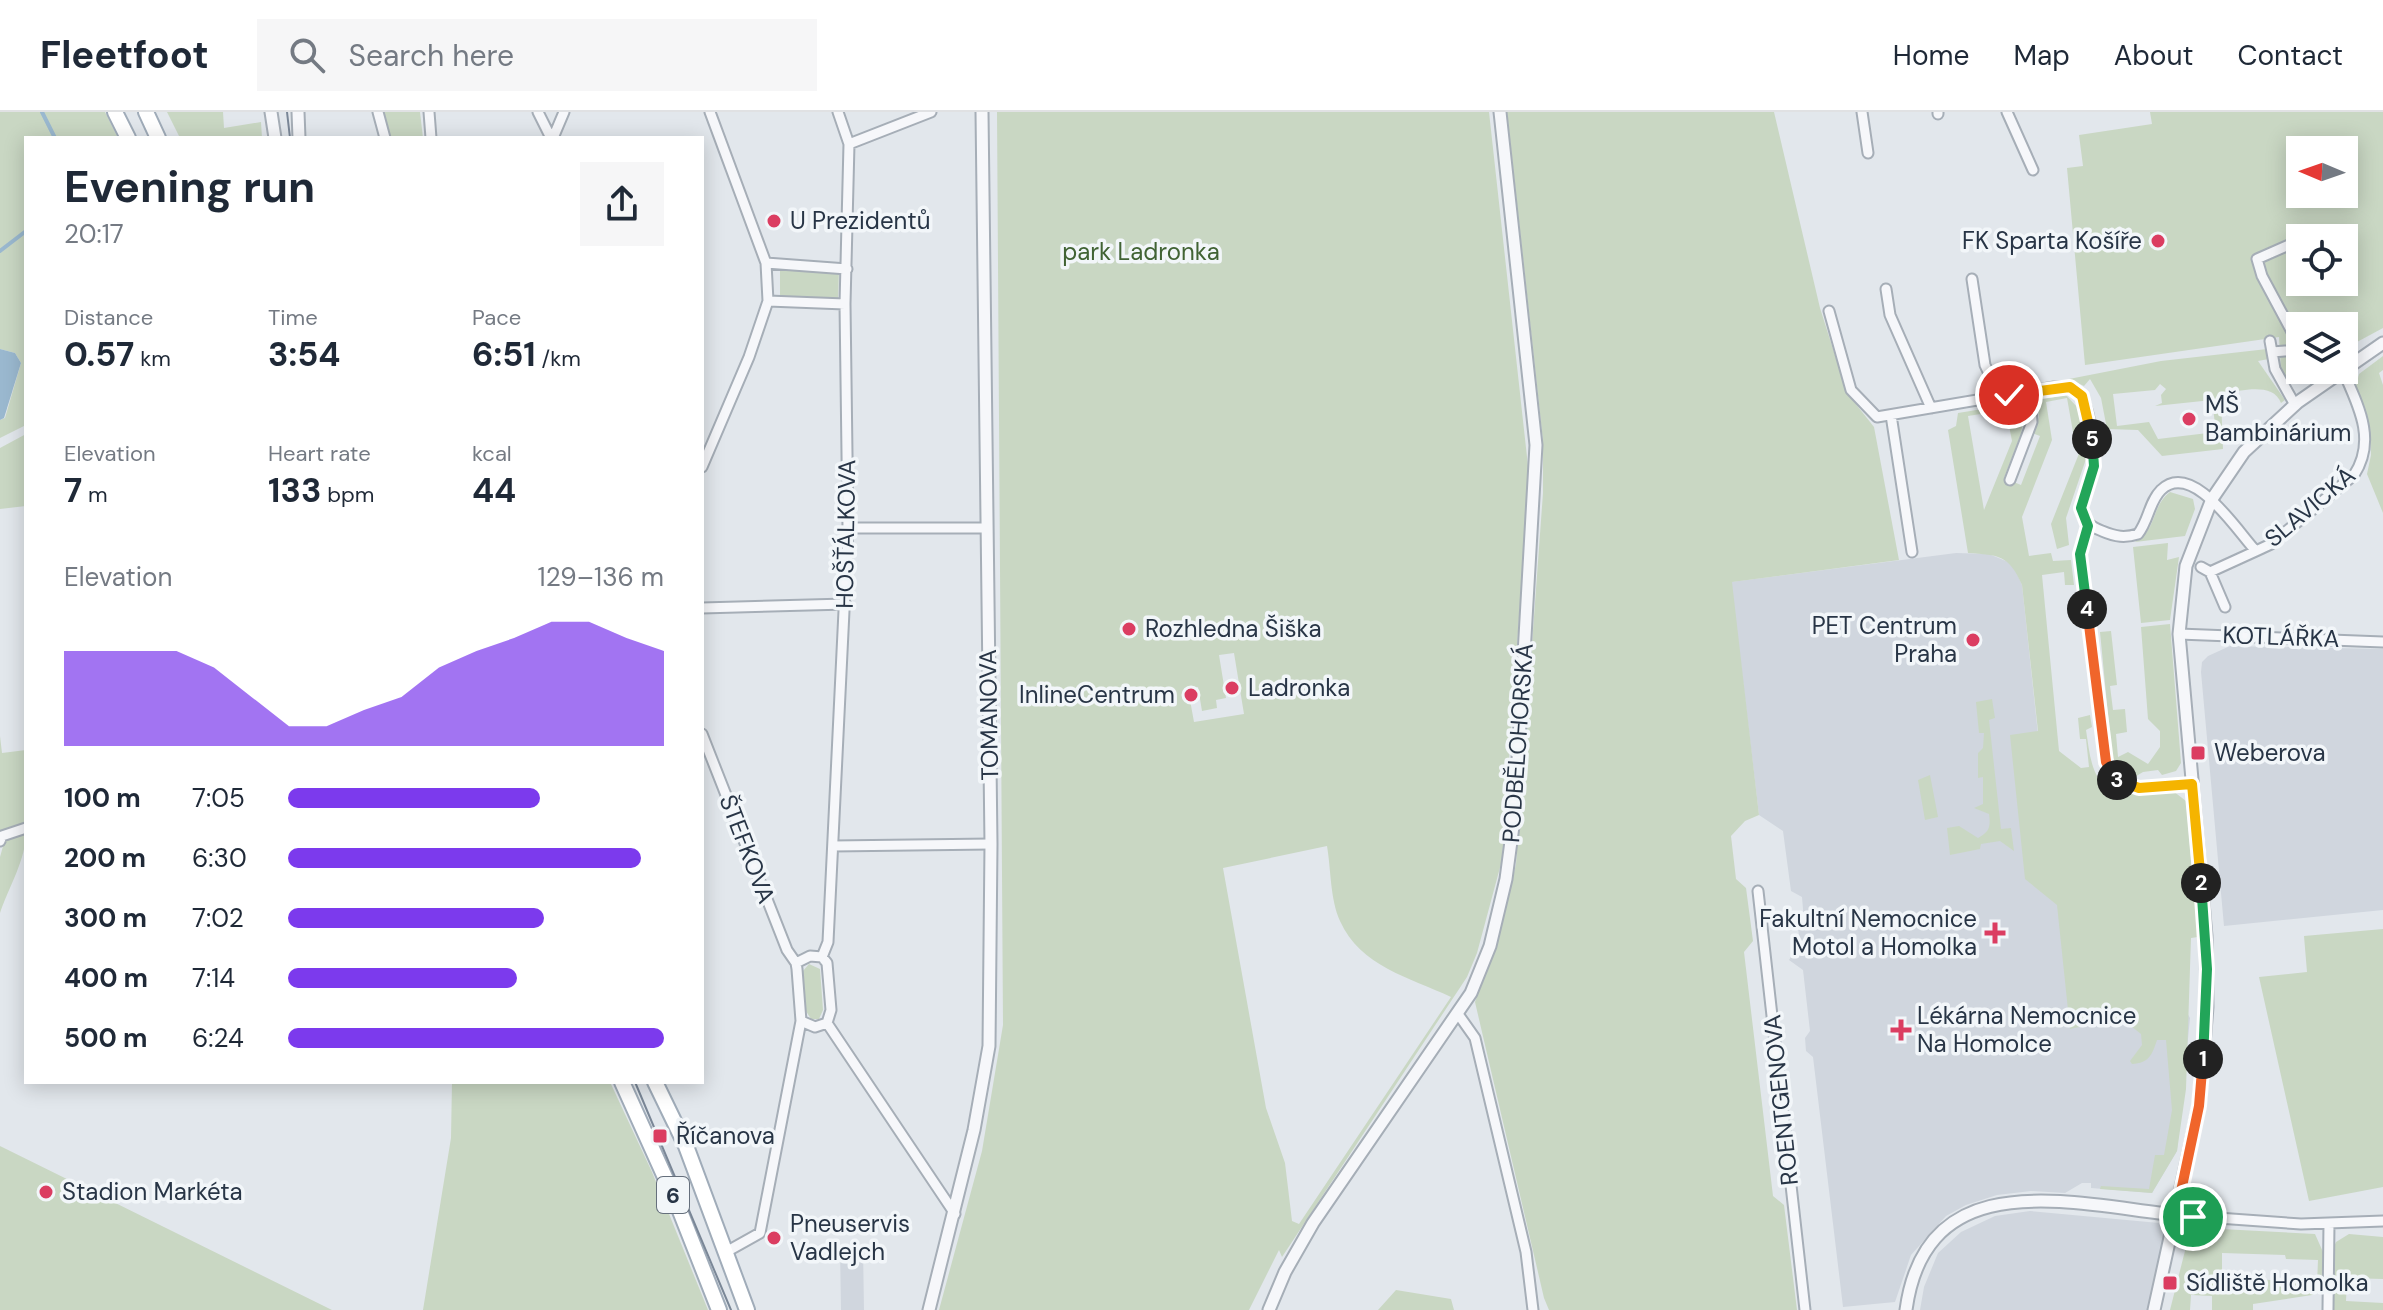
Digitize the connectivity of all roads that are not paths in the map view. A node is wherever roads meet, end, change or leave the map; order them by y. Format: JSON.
{"nodes":[{"id":1,"x":115,"y":112,"type":"edge"},
{"id":2,"x":146,"y":112,"type":"edge"},
{"id":3,"x":271,"y":112,"type":"edge"},
{"id":4,"x":298,"y":112,"type":"edge"},
{"id":5,"x":378,"y":112,"type":"edge"},
{"id":6,"x":429,"y":112,"type":"edge"},
{"id":7,"x":538,"y":112,"type":"edge"},
{"id":8,"x":564,"y":112,"type":"edge"},
{"id":9,"x":710,"y":112,"type":"edge"},
{"id":10,"x":838,"y":112,"type":"edge"},
{"id":11,"x":931,"y":112,"type":"edge"},
{"id":12,"x":982,"y":112,"type":"edge"},
{"id":13,"x":1500,"y":112,"type":"edge"},
{"id":14,"x":1862,"y":112,"type":"edge"},
{"id":15,"x":2007,"y":112,"type":"edge"},
{"id":16,"x":127,"y":136,"type":"edge"},
{"id":17,"x":157,"y":136,"type":"edge"},
{"id":18,"x":275,"y":136,"type":"edge"},
{"id":19,"x":299,"y":136,"type":"edge"},
{"id":20,"x":384,"y":136,"type":"edge"},
{"id":21,"x":431,"y":136,"type":"edge"},
{"id":22,"x":551,"y":136,"type":"edge"},
{"id":23,"x":553,"y":136,"type":"edge"},
{"id":24,"x":849,"y":144,"type":"junction"},
{"id":25,"x":1868,"y":153,"type":"dead end"},
{"id":26,"x":2033,"y":170,"type":"dead end"},
{"id":27,"x":2286,"y":246,"type":"edge"},
{"id":28,"x":766,"y":263,"type":"junction"},
{"id":29,"x":847,"y":269,"type":"junction"},
{"id":30,"x":1972,"y":279,"type":"dead end"},
{"id":31,"x":1886,"y":289,"type":"dead end"},
{"id":32,"x":768,"y":301,"type":"junction"},
{"id":33,"x":845,"y":304,"type":"junction"},
{"id":34,"x":1829,"y":311,"type":"dead end"},
{"id":35,"x":2286,"y":322,"type":"edge"},
{"id":36,"x":2270,"y":341,"type":"dead end"},
{"id":37,"x":2383,"y":343,"type":"edge"},
{"id":38,"x":2286,"y":350,"type":"edge"},
{"id":39,"x":2272,"y":352,"type":"junction"},
{"id":40,"x":2358,"y":360,"type":"edge"},
{"id":41,"x":2325,"y":384,"type":"edge"},
{"id":42,"x":2348,"y":384,"type":"edge"},
{"id":43,"x":2030,"y":392,"type":"junction"},
{"id":44,"x":2000,"y":397,"type":"junction"},
{"id":45,"x":2295,"y":405,"type":"junction"},
{"id":46,"x":1931,"y":408,"type":"junction"},
{"id":47,"x":1891,"y":415,"type":"junction"},
{"id":48,"x":704,"y":462,"type":"edge"},
{"id":49,"x":2010,"y":480,"type":"dead end"},
{"id":50,"x":2212,"y":499,"type":"junction"},
{"id":51,"x":2088,"y":526,"type":"junction"},
{"id":52,"x":848,"y":528,"type":"junction"},
{"id":53,"x":987,"y":528,"type":"junction"},
{"id":54,"x":2256,"y":551,"type":"junction"},
{"id":55,"x":1912,"y":552,"type":"dead end"},
{"id":56,"x":846,"y":604,"type":"junction"},
{"id":57,"x":2225,"y":607,"type":"dead end"},
{"id":58,"x":704,"y":608,"type":"edge"},
{"id":59,"x":2179,"y":634,"type":"junction"},
{"id":60,"x":2383,"y":642,"type":"edge"},
{"id":61,"x":704,"y":739,"type":"edge"},
{"id":62,"x":2192,"y":784,"type":"junction"},
{"id":63,"x":24,"y":829,"type":"edge"},
{"id":64,"x":0,"y":841,"type":"edge"},
{"id":65,"x":991,"y":844,"type":"junction"},
{"id":66,"x":833,"y":846,"type":"junction"},
{"id":67,"x":1758,"y":891,"type":"dead end"},
{"id":68,"x":822,"y":957,"type":"junction"},
{"id":69,"x":796,"y":963,"type":"junction"},
{"id":70,"x":1458,"y":1014,"type":"junction"},
{"id":71,"x":801,"y":1021,"type":"junction"},
{"id":72,"x":827,"y":1023,"type":"junction"},
{"id":73,"x":623,"y":1084,"type":"edge"},
{"id":74,"x":656,"y":1084,"type":"edge"},
{"id":75,"x":955,"y":1214,"type":"junction"},
{"id":76,"x":2176,"y":1215,"type":"junction"},
{"id":77,"x":2383,"y":1221,"type":"edge"},
{"id":78,"x":2329,"y":1223,"type":"junction"},
{"id":79,"x":726,"y":1252,"type":"junction"},
{"id":80,"x":719,"y":1310,"type":"edge"},
{"id":81,"x":747,"y":1310,"type":"edge"},
{"id":82,"x":929,"y":1310,"type":"edge"},
{"id":83,"x":1269,"y":1310,"type":"edge"},
{"id":84,"x":1533,"y":1310,"type":"edge"},
{"id":85,"x":1805,"y":1310,"type":"edge"},
{"id":86,"x":1906,"y":1310,"type":"edge"},
{"id":87,"x":2154,"y":1310,"type":"edge"},
{"id":88,"x":2328,"y":1310,"type":"edge"}],
"edges":[{"from":1,"to":16,"type":"main road"},
{"from":2,"to":17,"type":"main road"},
{"from":3,"to":18,"type":"street"},
{"from":4,"to":19,"type":"street"},
{"from":5,"to":20,"type":"street"},
{"from":6,"to":21,"type":"street"},
{"from":7,"to":22,"type":"street"},
{"from":8,"to":23,"type":"street"},
{"from":9,"to":28,"type":"street"},
{"from":10,"to":24,"type":"street","name":"HOŠŤÁLKOVA"},
{"from":11,"to":24,"type":"street"},
{"from":12,"to":53,"type":"street","name":"TOMANOVA"},
{"from":13,"to":70,"type":"street","name":"PODBĚLOHORSKÁ"},
{"from":14,"to":25,"type":"street"},
{"from":15,"to":26,"type":"street"},
{"from":24,"to":29,"type":"street","name":"HOŠŤÁLKOVA"},
{"from":27,"to":35,"type":"street"},
{"from":28,"to":29,"type":"street"},
{"from":28,"to":32,"type":"street"},
{"from":29,"to":33,"type":"street","name":"HOŠŤÁLKOVA"},
{"from":30,"to":44,"type":"street"},
{"from":31,"to":46,"type":"street"},
{"from":32,"to":33,"type":"street"},
{"from":32,"to":48,"type":"street"},
{"from":33,"to":52,"type":"street","name":"HOŠŤÁLKOVA"},
{"from":34,"to":47,"type":"street"},
{"from":36,"to":39,"type":"street"},
{"from":37,"to":40,"type":"street"},
{"from":38,"to":39,"type":"street"},
{"from":39,"to":45,"type":"street"},
{"from":41,"to":45,"type":"street"},
{"from":42,"to":54,"type":"street","name":"SLAVICKÁ"},
{"from":43,"to":44,"type":"street"},
{"from":43,"to":49,"type":"street"},
{"from":43,"to":51,"type":"street"},
{"from":44,"to":46,"type":"street"},
{"from":45,"to":50,"type":"street"},
{"from":46,"to":47,"type":"street"},
{"from":47,"to":55,"type":"street"},
{"from":50,"to":51,"type":"street"},
{"from":50,"to":54,"type":"street","name":"SLAVICKÁ"},
{"from":50,"to":59,"type":"street"},
{"from":51,"to":62,"type":"street"},
{"from":52,"to":53,"type":"street"},
{"from":52,"to":56,"type":"street","name":"HOŠŤÁLKOVA"},
{"from":53,"to":65,"type":"street","name":"TOMANOVA"},
{"from":54,"to":57,"type":"street","name":"SLAVICKÁ"},
{"from":56,"to":58,"type":"street"},
{"from":56,"to":66,"type":"street","name":"HOŠŤÁLKOVA"},
{"from":59,"to":60,"type":"street","name":"KOTLÁŘKA"},
{"from":59,"to":62,"type":"street"},
{"from":61,"to":69,"type":"street","name":"ŠTEFKOVA"},
{"from":62,"to":76,"type":"street"},
{"from":63,"to":64,"type":"street"},
{"from":65,"to":66,"type":"street"},
{"from":65,"to":75,"type":"street","name":"TOMANOVA"},
{"from":66,"to":68,"type":"street","name":"HOŠŤÁLKOVA"},
{"from":67,"to":85,"type":"street","name":"ROENTGENOVA"},
{"from":68,"to":69,"type":"street"},
{"from":68,"to":72,"type":"street"},
{"from":69,"to":71,"type":"street"},
{"from":70,"to":83,"type":"street","name":"PODBĚLOHORSKÁ"},
{"from":70,"to":84,"type":"street"},
{"from":71,"to":72,"type":"street"},
{"from":71,"to":79,"type":"street"},
{"from":72,"to":75,"type":"street"},
{"from":73,"to":80,"type":"main road","number":"6"},
{"from":74,"to":79,"type":"main road","number":"6"},
{"from":75,"to":82,"type":"street","name":"TOMANOVA"},
{"from":76,"to":78,"type":"street"},
{"from":76,"to":86,"type":"street"},
{"from":76,"to":87,"type":"street"},
{"from":77,"to":78,"type":"street"},
{"from":78,"to":88,"type":"street"},
{"from":79,"to":81,"type":"main road","number":"6"}]}
